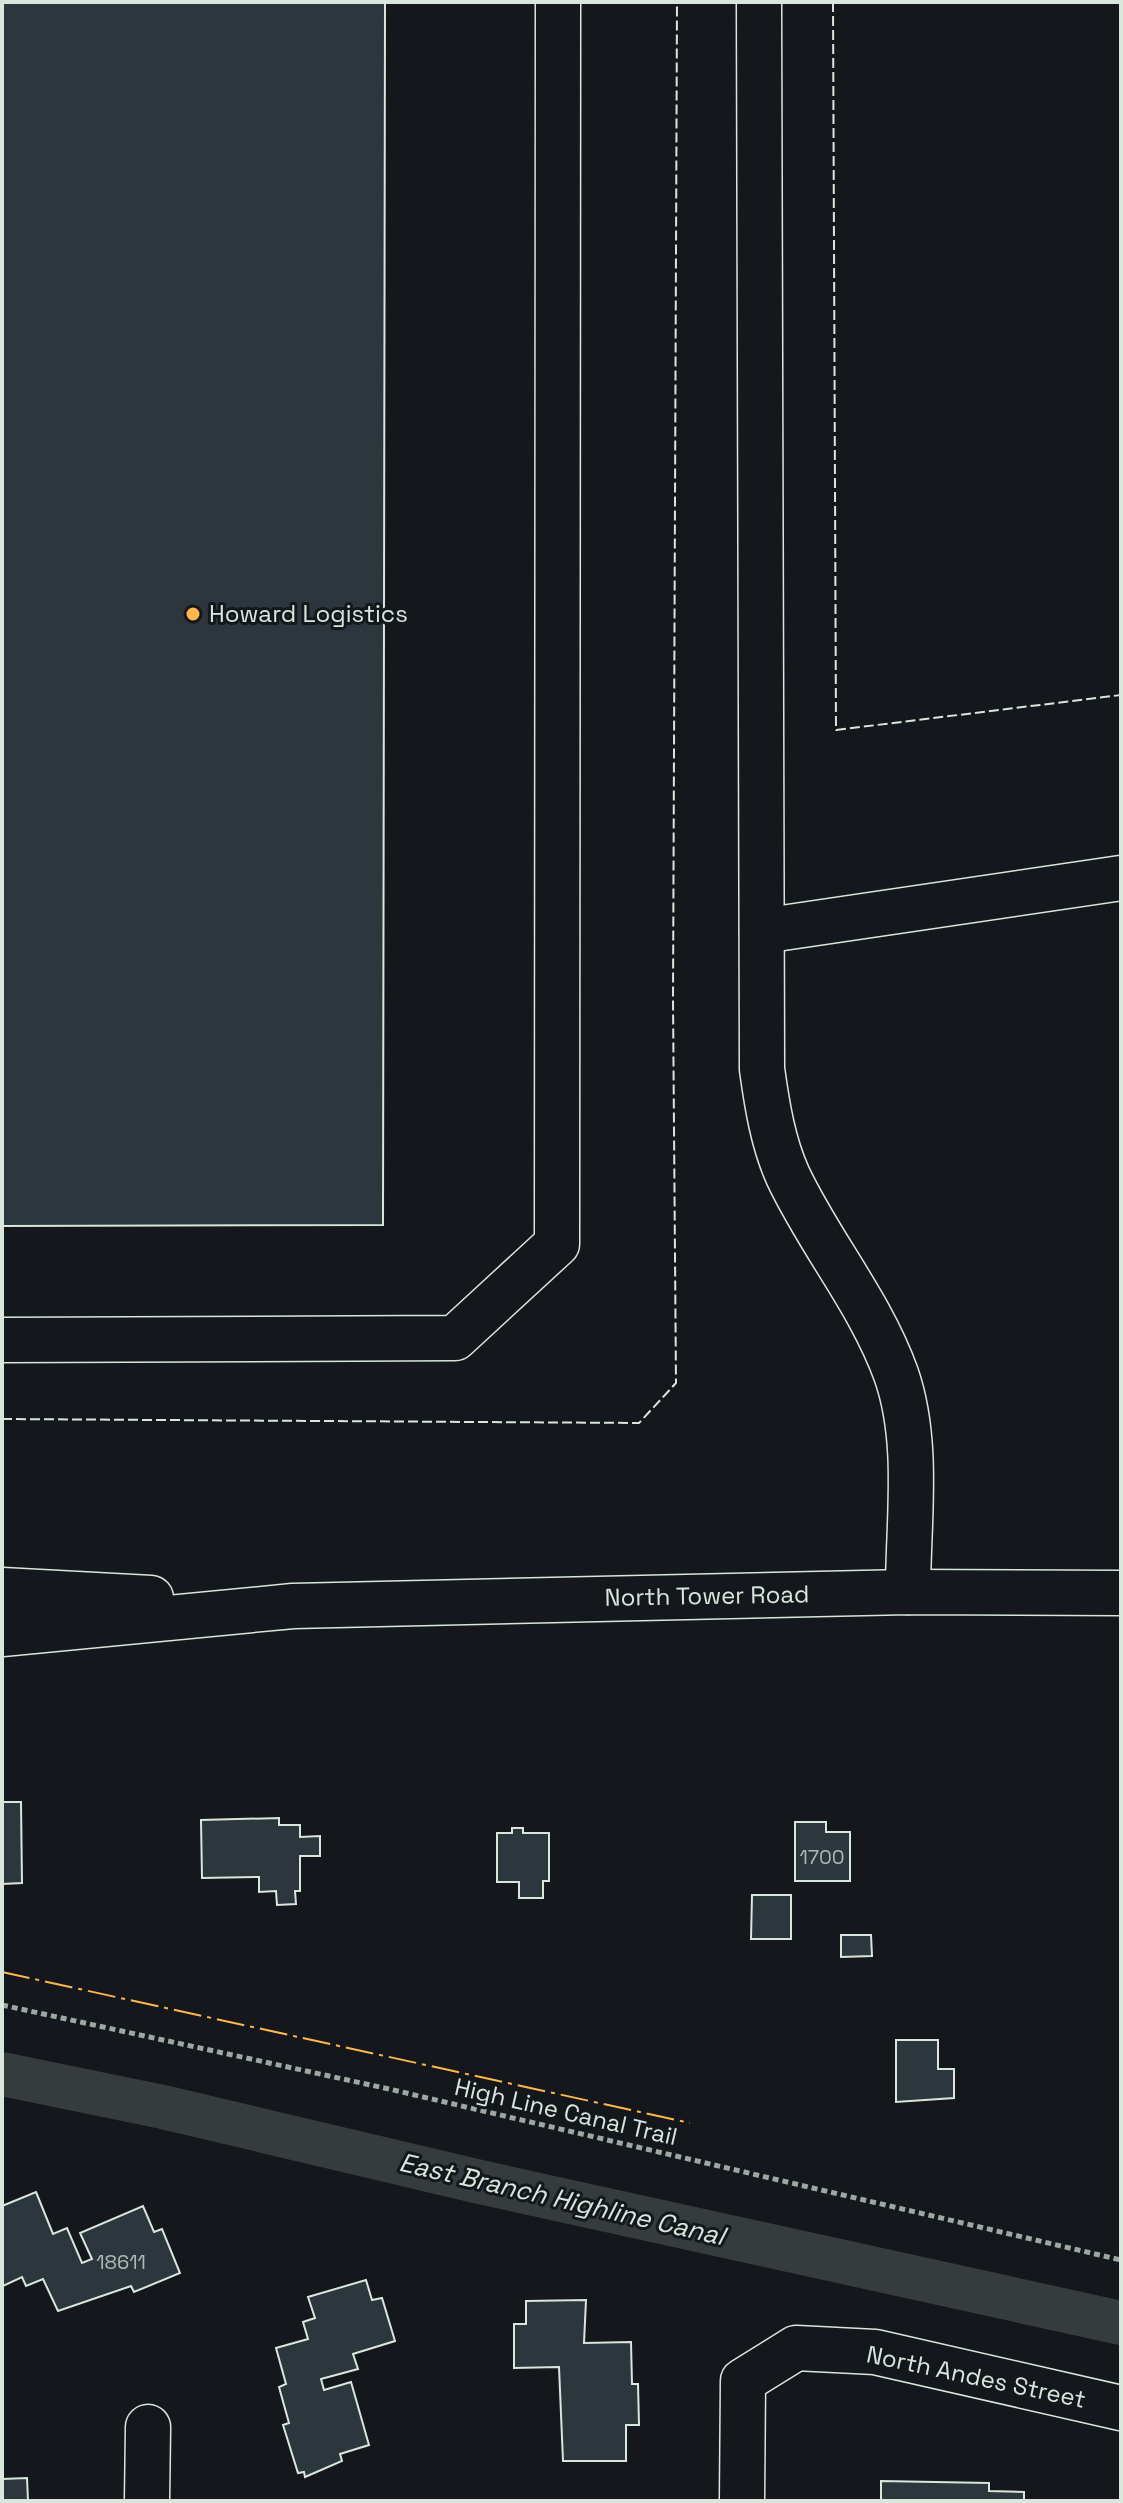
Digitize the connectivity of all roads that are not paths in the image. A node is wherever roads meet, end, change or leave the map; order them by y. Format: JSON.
{"nodes":[{"id":1,"x":558,"y":2,"type":"edge"},
{"id":2,"x":759,"y":2,"type":"edge"},
{"id":3,"x":1121,"y":878,"type":"edge"},
{"id":4,"x":762,"y":931,"type":"junction"},
{"id":5,"x":2,"y":1340,"type":"edge"},
{"id":6,"x":2,"y":1590,"type":"edge"},
{"id":7,"x":908,"y":1592,"type":"junction"},
{"id":8,"x":1121,"y":1593,"type":"edge"},
{"id":9,"x":293,"y":1606,"type":"junction"},
{"id":10,"x":2,"y":1634,"type":"edge"},
{"id":11,"x":1121,"y":2408,"type":"edge"},
{"id":12,"x":148,"y":2427,"type":"dead end"},
{"id":13,"x":147,"y":2501,"type":"edge"},
{"id":14,"x":742,"y":2501,"type":"edge"}],
"edges":[{"from":1,"to":5,"type":"main road"},
{"from":2,"to":4,"type":"main road"},
{"from":3,"to":4,"type":"main road"},
{"from":4,"to":7,"type":"main road"},
{"from":6,"to":9,"type":"main road","name":"North Tower Road"},
{"from":7,"to":8,"type":"main road","name":"North Tower Road"},
{"from":7,"to":9,"type":"main road","name":"North Tower Road"},
{"from":9,"to":10,"type":"main road","name":"North Tower Road"},
{"from":11,"to":14,"type":"main road","name":"North Andes Street"},
{"from":12,"to":13,"type":"main road"}]}
